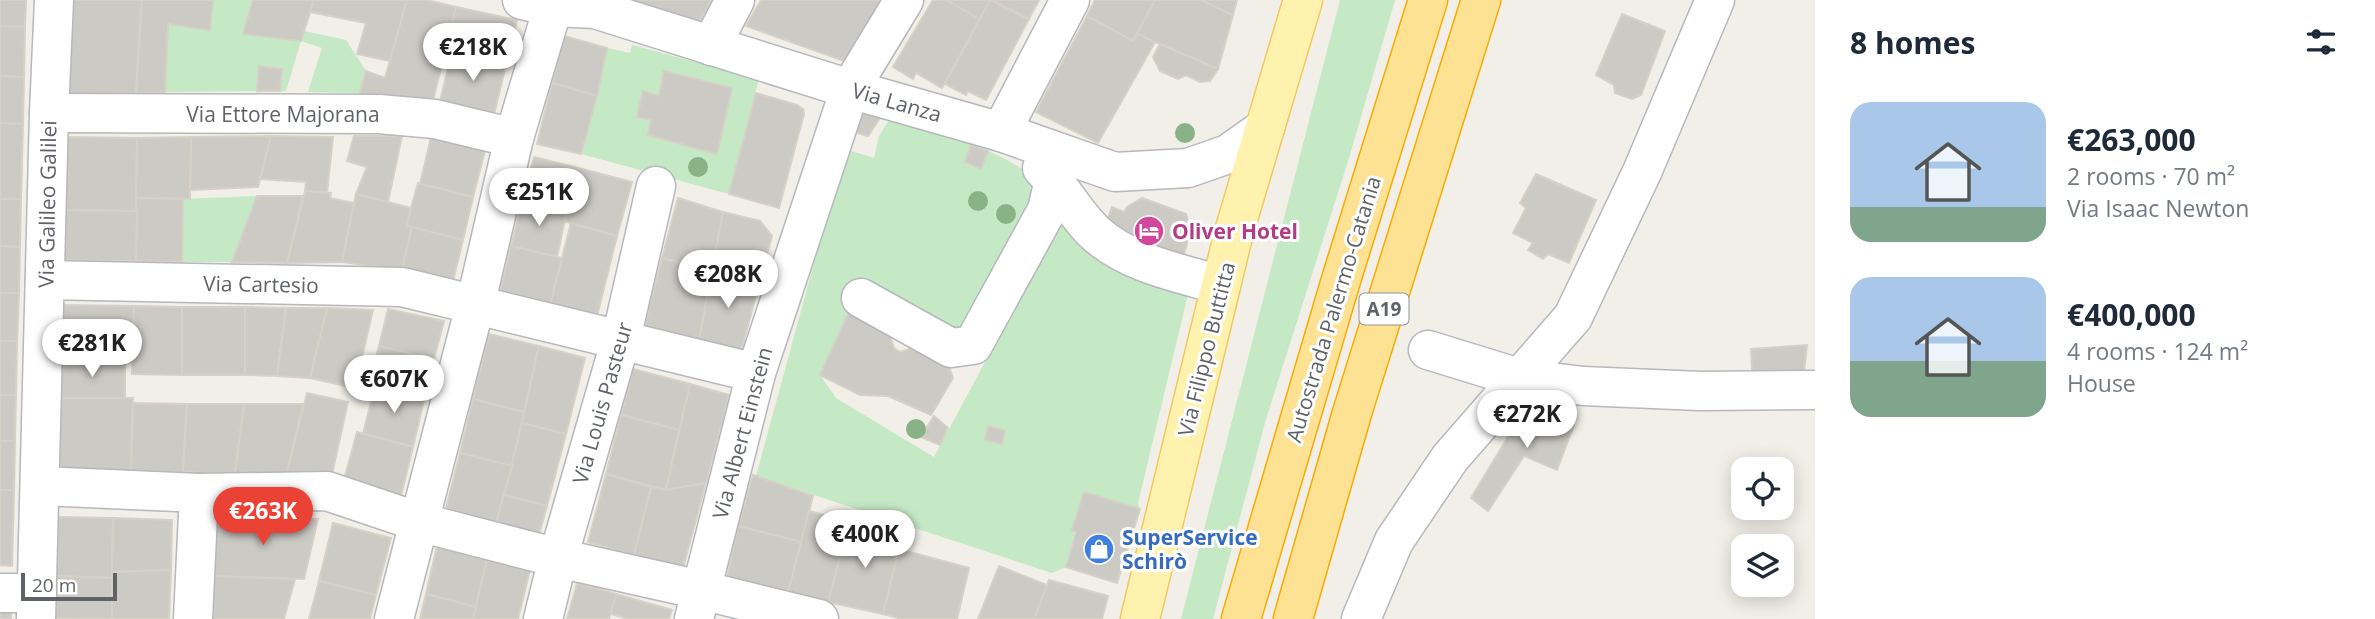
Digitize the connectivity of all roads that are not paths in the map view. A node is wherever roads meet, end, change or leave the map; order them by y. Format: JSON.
{"nodes":[{"id":1,"x":54,"y":0,"type":"edge"},
{"id":2,"x":735,"y":0,"type":"edge"},
{"id":3,"x":904,"y":0,"type":"edge"},
{"id":4,"x":1070,"y":0,"type":"edge"},
{"id":5,"x":1303,"y":0,"type":"edge"},
{"id":6,"x":1428,"y":0,"type":"edge"},
{"id":7,"x":1481,"y":0,"type":"edge"},
{"id":8,"x":1715,"y":0,"type":"edge"},
{"id":9,"x":537,"y":4,"type":"edge"},
{"id":10,"x":597,"y":5,"type":"edge"},
{"id":11,"x":711,"y":46,"type":"junction"},
{"id":12,"x":850,"y":89,"type":"junction"},
{"id":13,"x":49,"y":113,"type":"junction"},
{"id":14,"x":1265,"y":128,"type":"junction"},
{"id":15,"x":1007,"y":134,"type":"junction"},
{"id":16,"x":514,"y":138,"type":"junction"},
{"id":17,"x":1054,"y":180,"type":"junction"},
{"id":18,"x":656,"y":186,"type":"dead end"},
{"id":19,"x":45,"y":280,"type":"junction"},
{"id":20,"x":1221,"y":285,"type":"junction"},
{"id":21,"x":862,"y":298,"type":"dead end"},
{"id":22,"x":475,"y":306,"type":"junction"},
{"id":23,"x":621,"y":339,"type":"junction"},
{"id":24,"x":1428,"y":350,"type":"dead end"},
{"id":25,"x":755,"y":373,"type":"junction"},
{"id":26,"x":1520,"y":378,"type":"junction"},
{"id":27,"x":1815,"y":390,"type":"edge"},
{"id":28,"x":41,"y":486,"type":"junction"},
{"id":29,"x":199,"y":493,"type":"junction"},
{"id":30,"x":419,"y":522,"type":"junction"},
{"id":31,"x":558,"y":558,"type":"junction"},
{"id":32,"x":24,"y":601,"type":"edge"},
{"id":33,"x":698,"y":604,"type":"edge"},
{"id":34,"x":193,"y":619,"type":"edge"},
{"id":35,"x":394,"y":619,"type":"edge"},
{"id":36,"x":543,"y":619,"type":"edge"},
{"id":37,"x":818,"y":619,"type":"edge"},
{"id":38,"x":1140,"y":619,"type":"edge"},
{"id":39,"x":1241,"y":619,"type":"edge"},
{"id":40,"x":1293,"y":619,"type":"edge"},
{"id":41,"x":1361,"y":619,"type":"edge"}],
"edges":[{"from":1,"to":13,"type":"street","name":"Via Galileo Galilei"},
{"from":2,"to":11,"type":"street"},
{"from":3,"to":12,"type":"street","name":"Via Albert Einstein"},
{"from":4,"to":15,"type":"street"},
{"from":5,"to":14,"type":"main road","name":"Via Filippo Buttitta"},
{"from":6,"to":39,"type":"highway","name":"Autostrada Palermo-Catania","number":"A19"},
{"from":7,"to":40,"type":"highway","number":"A19"},
{"from":8,"to":26,"type":"street"},
{"from":9,"to":10,"type":"street","name":"Via Lanza"},
{"from":9,"to":16,"type":"street"},
{"from":10,"to":11,"type":"street","name":"Via Lanza"},
{"from":11,"to":12,"type":"street","name":"Via Lanza"},
{"from":12,"to":15,"type":"street","name":"Via Lanza"},
{"from":12,"to":25,"type":"street","name":"Via Albert Einstein"},
{"from":13,"to":16,"type":"street","name":"Via Ettore Majorana"},
{"from":13,"to":19,"type":"street","name":"Via Galileo Galilei"},
{"from":14,"to":15,"type":"street","name":"Via Lanza"},
{"from":14,"to":20,"type":"main road","name":"Via Filippo Buttitta"},
{"from":15,"to":17,"type":"street"},
{"from":16,"to":22,"type":"street"},
{"from":17,"to":20,"type":"street"},
{"from":17,"to":21,"type":"street"},
{"from":18,"to":23,"type":"street","name":"Via Louis Pasteur"},
{"from":19,"to":22,"type":"street","name":"Via Cartesio"},
{"from":19,"to":28,"type":"street","name":"Via Galileo Galilei"},
{"from":20,"to":38,"type":"main road","name":"Via Filippo Buttitta"},
{"from":22,"to":23,"type":"street","name":"Via Cartesio"},
{"from":22,"to":30,"type":"street"},
{"from":23,"to":25,"type":"street","name":"Via Cartesio"},
{"from":23,"to":31,"type":"street","name":"Via Louis Pasteur"},
{"from":24,"to":26,"type":"street"},
{"from":25,"to":33,"type":"street","name":"Via Albert Einstein"},
{"from":26,"to":27,"type":"street"},
{"from":26,"to":41,"type":"street"},
{"from":28,"to":29,"type":"street"},
{"from":28,"to":32,"type":"street","name":"Via Galileo Galilei"},
{"from":29,"to":30,"type":"street"},
{"from":29,"to":34,"type":"street"},
{"from":30,"to":31,"type":"street"},
{"from":30,"to":35,"type":"street"},
{"from":31,"to":33,"type":"street"},
{"from":31,"to":36,"type":"street","name":"Via Louis Pasteur"},
{"from":33,"to":37,"type":"street"}]}
